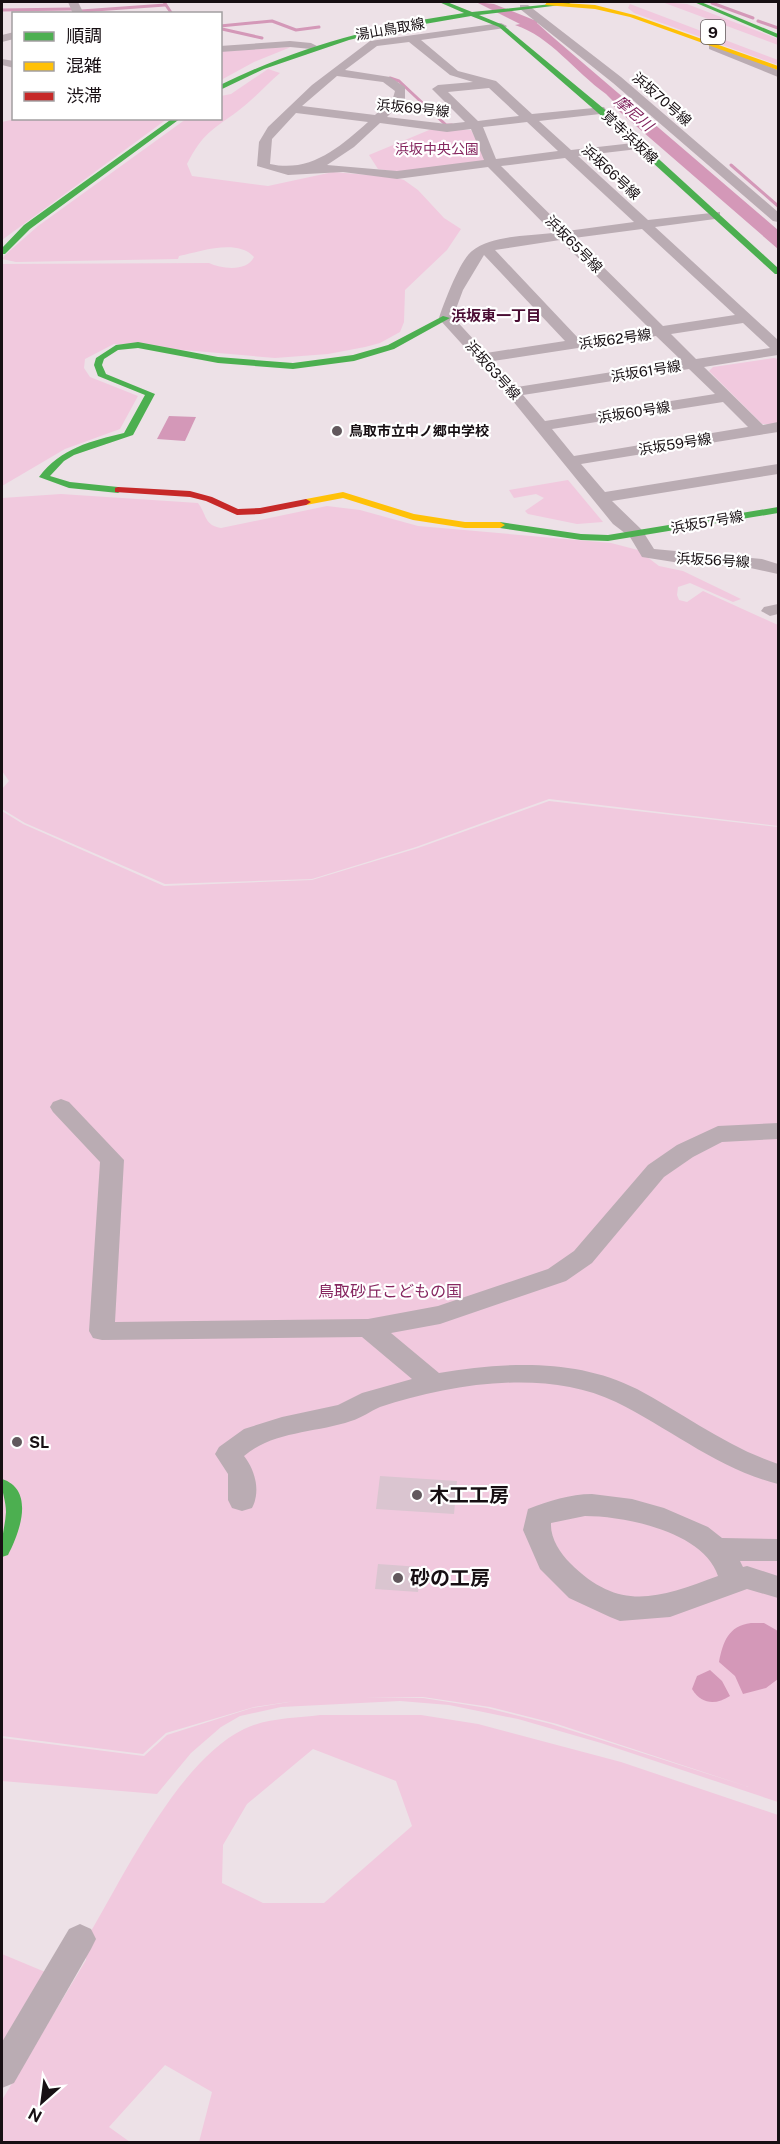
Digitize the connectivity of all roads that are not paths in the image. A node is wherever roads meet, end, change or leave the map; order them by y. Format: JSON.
{"nodes":[{"id":1,"x":442,"y":2,"type":"edge"},
{"id":2,"x":569,"y":2,"type":"edge"},
{"id":3,"x":619,"y":2,"type":"edge"},
{"id":4,"x":633,"y":2,"type":"edge"},
{"id":5,"x":683,"y":2,"type":"edge"},
{"id":6,"x":699,"y":4,"type":"edge"},
{"id":7,"x":532,"y":5,"type":"edge"},
{"id":8,"x":474,"y":14,"type":"junction"},
{"id":9,"x":632,"y":16,"type":"junction"},
{"id":10,"x":501,"y":26,"type":"junction"},
{"id":11,"x":725,"y":29,"type":"dead end"},
{"id":12,"x":776,"y":32,"type":"edge"},
{"id":13,"x":411,"y":38,"type":"junction"},
{"id":14,"x":705,"y":42,"type":"junction"},
{"id":15,"x":311,"y":46,"type":"junction"},
{"id":16,"x":222,"y":49,"type":"edge"},
{"id":17,"x":778,"y":49,"type":"edge"},
{"id":18,"x":778,"y":56,"type":"edge"},
{"id":19,"x":778,"y":68,"type":"edge"},
{"id":20,"x":335,"y":72,"type":"junction"},
{"id":21,"x":778,"y":74,"type":"edge"},
{"id":22,"x":492,"y":84,"type":"junction"},
{"id":23,"x":222,"y":87,"type":"edge"},
{"id":24,"x":294,"y":109,"type":"junction"},
{"id":25,"x":600,"y":110,"type":"junction"},
{"id":26,"x":377,"y":119,"type":"junction"},
{"id":27,"x":530,"y":119,"type":"junction"},
{"id":28,"x":175,"y":120,"type":"edge"},
{"id":29,"x":476,"y":126,"type":"junction"},
{"id":30,"x":638,"y":145,"type":"junction"},
{"id":31,"x":568,"y":153,"type":"junction"},
{"id":32,"x":491,"y":163,"type":"junction"},
{"id":33,"x":301,"y":169,"type":"junction"},
{"id":34,"x":715,"y":215,"type":"junction"},
{"id":35,"x":778,"y":218,"type":"edge"},
{"id":36,"x":644,"y":224,"type":"junction"},
{"id":37,"x":565,"y":234,"type":"junction"},
{"id":38,"x":486,"y":249,"type":"junction"},
{"id":39,"x":2,"y":252,"type":"edge"},
{"id":40,"x":778,"y":272,"type":"edge"},
{"id":41,"x":446,"y":318,"type":"junction"},
{"id":42,"x":747,"y":318,"type":"junction"},
{"id":43,"x":662,"y":332,"type":"junction"},
{"id":44,"x":576,"y":344,"type":"junction"},
{"id":45,"x":778,"y":349,"type":"edge"},
{"id":46,"x":482,"y":358,"type":"junction"},
{"id":47,"x":694,"y":364,"type":"junction"},
{"id":48,"x":513,"y":392,"type":"junction"},
{"id":49,"x":727,"y":398,"type":"junction"},
{"id":50,"x":542,"y":426,"type":"junction"},
{"id":51,"x":778,"y":427,"type":"edge"},
{"id":52,"x":759,"y":430,"type":"junction"},
{"id":53,"x":571,"y":460,"type":"junction"},
{"id":54,"x":778,"y":469,"type":"edge"},
{"id":55,"x":601,"y":498,"type":"junction"},
{"id":56,"x":778,"y":510,"type":"edge"},
{"id":57,"x":636,"y":534,"type":"junction"},
{"id":58,"x":648,"y":553,"type":"joint"},
{"id":59,"x":778,"y":568,"type":"edge"},
{"id":60,"x":61,"y":1107,"type":"dead end"},
{"id":61,"x":778,"y":1131,"type":"edge"},
{"id":62,"x":369,"y":1328,"type":"junction"},
{"id":63,"x":434,"y":1383,"type":"junction"},
{"id":64,"x":778,"y":1474,"type":"edge"},
{"id":65,"x":2,"y":1485,"type":"edge"},
{"id":66,"x":242,"y":1500,"type":"dead end"},
{"id":67,"x":719,"y":1549,"type":"junction"},
{"id":68,"x":2,"y":1550,"type":"edge"},
{"id":69,"x":778,"y":1550,"type":"edge"},
{"id":70,"x":733,"y":1581,"type":"junction"},
{"id":71,"x":778,"y":1587,"type":"edge"},
{"id":72,"x":80,"y":1939,"type":"dead end"},
{"id":73,"x":2,"y":2072,"type":"edge"}],
"edges":[{"from":1,"to":8,"type":"main road","name":"覚寺浜坂線"},
{"from":2,"to":7,"type":"main road","name":"湯山鳥取線"},
{"from":3,"to":9,"type":"main road"},
{"from":4,"to":18,"type":"main road","number":"9"},
{"from":5,"to":6,"type":"main road"},
{"from":6,"to":12,"type":"main road"},
{"from":7,"to":8,"type":"main road","name":"湯山鳥取線"},
{"from":7,"to":9,"type":"main road"},
{"from":7,"to":35,"type":"street","name":"浜坂70号線"},
{"from":8,"to":10,"type":"main road","name":"覚寺浜坂線"},
{"from":8,"to":15,"type":"main road","name":"湯山鳥取線"},
{"from":9,"to":14,"type":"main road"},
{"from":10,"to":13,"type":"street"},
{"from":10,"to":25,"type":"main road","name":"覚寺浜坂線"},
{"from":11,"to":17,"type":"main road","number":"9"},
{"from":13,"to":20,"type":"street"},
{"from":13,"to":22,"type":"street","name":"浜坂66号線"},
{"from":14,"to":19,"type":"main road"},
{"from":14,"to":21,"type":"street"},
{"from":15,"to":16,"type":"street"},
{"from":15,"to":23,"type":"main road","name":"湯山鳥取線"},
{"from":20,"to":24,"type":"street"},
{"from":20,"to":26,"type":"street"},
{"from":22,"to":27,"type":"street","name":"浜坂66号線"},
{"from":22,"to":29,"type":"street","name":"浜坂65号線"},
{"from":24,"to":26,"type":"street","name":"浜坂69号線"},
{"from":24,"to":33,"type":"street"},
{"from":25,"to":27,"type":"street","name":"浜坂69号線"},
{"from":25,"to":30,"type":"main road","name":"覚寺浜坂線"},
{"from":26,"to":29,"type":"street","name":"浜坂69号線"},
{"from":26,"to":33,"type":"street"},
{"from":27,"to":29,"type":"street","name":"浜坂69号線"},
{"from":27,"to":31,"type":"street","name":"浜坂66号線"},
{"from":28,"to":39,"type":"main road"},
{"from":29,"to":32,"type":"street","name":"浜坂65号線"},
{"from":30,"to":31,"type":"street"},
{"from":30,"to":34,"type":"main road","name":"覚寺浜坂線"},
{"from":31,"to":32,"type":"street"},
{"from":31,"to":36,"type":"street","name":"浜坂66号線"},
{"from":32,"to":33,"type":"street"},
{"from":32,"to":37,"type":"street","name":"浜坂65号線"},
{"from":34,"to":36,"type":"street"},
{"from":34,"to":40,"type":"main road","name":"覚寺浜坂線"},
{"from":36,"to":37,"type":"street"},
{"from":36,"to":42,"type":"street","name":"浜坂66号線"},
{"from":37,"to":38,"type":"street"},
{"from":37,"to":43,"type":"street","name":"浜坂65号線"},
{"from":38,"to":41,"type":"street"},
{"from":38,"to":44,"type":"street"},
{"from":41,"to":46,"type":"street","name":"浜坂63号線"},
{"from":41,"to":57,"type":"main road","name":"浜坂57号線"},
{"from":42,"to":43,"type":"street","name":"浜坂62号線"},
{"from":42,"to":45,"type":"street","name":"浜坂66号線"},
{"from":43,"to":44,"type":"street","name":"浜坂62号線"},
{"from":43,"to":47,"type":"street","name":"浜坂65号線"},
{"from":44,"to":46,"type":"street","name":"浜坂62号線"},
{"from":45,"to":47,"type":"street","name":"浜坂61号線"},
{"from":46,"to":48,"type":"street","name":"浜坂63号線"},
{"from":47,"to":48,"type":"street","name":"浜坂61号線"},
{"from":47,"to":49,"type":"street","name":"浜坂65号線"},
{"from":48,"to":50,"type":"street","name":"浜坂63号線"},
{"from":49,"to":50,"type":"street","name":"浜坂60号線"},
{"from":49,"to":52,"type":"street","name":"浜坂65号線"},
{"from":50,"to":53,"type":"street","name":"浜坂63号線"},
{"from":51,"to":52,"type":"street","name":"浜坂59号線"},
{"from":52,"to":53,"type":"street","name":"浜坂59号線"},
{"from":53,"to":55,"type":"street","name":"浜坂63号線"},
{"from":54,"to":55,"type":"street"},
{"from":55,"to":57,"type":"street","name":"浜坂63号線"},
{"from":56,"to":57,"type":"main road","name":"浜坂57号線"},
{"from":57,"to":58,"type":"street","name":"浜坂63号線"},
{"from":58,"to":59,"type":"street","name":"浜坂56号線"},
{"from":60,"to":62,"type":"street"},
{"from":61,"to":62,"type":"street"},
{"from":62,"to":63,"type":"street"},
{"from":63,"to":64,"type":"street"},
{"from":63,"to":66,"type":"street"},
{"from":65,"to":68,"type":"main road"},
{"from":67,"to":69,"type":"street"},
{"from":67,"to":70,"type":"street"},
{"from":67,"to":70,"type":"street"},
{"from":70,"to":71,"type":"street"},
{"from":72,"to":73,"type":"street"}]}
